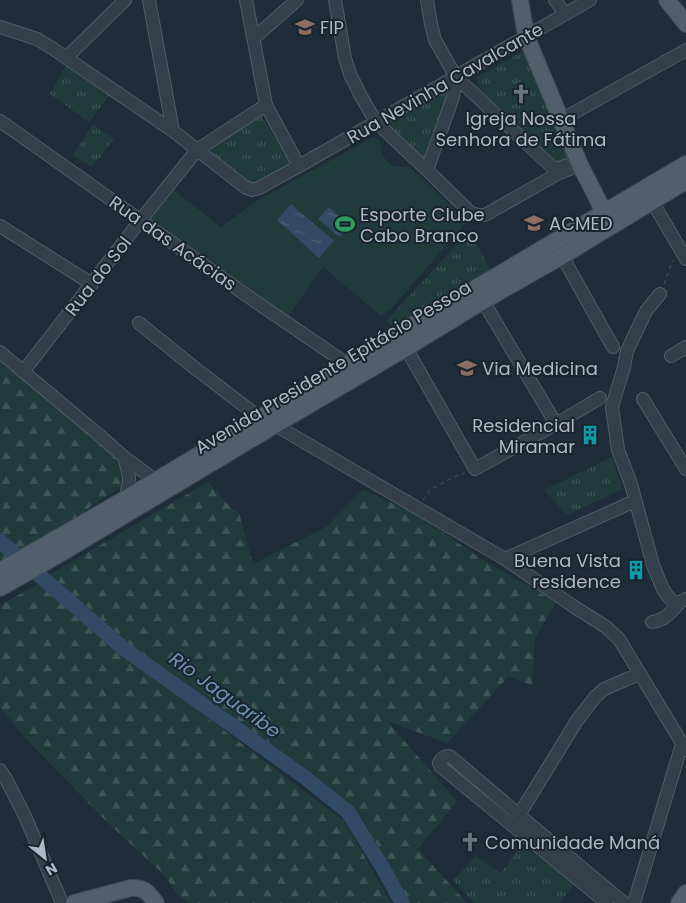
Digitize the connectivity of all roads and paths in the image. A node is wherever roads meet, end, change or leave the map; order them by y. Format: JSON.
{"nodes":[{"id":1,"x":125,"y":0,"type":"edge"},
{"id":2,"x":148,"y":0,"type":"edge"},
{"id":3,"x":246,"y":0,"type":"edge"},
{"id":4,"x":297,"y":0,"type":"edge"},
{"id":5,"x":335,"y":0,"type":"edge"},
{"id":6,"x":427,"y":0,"type":"edge"},
{"id":7,"x":520,"y":0,"type":"edge"},
{"id":8,"x":555,"y":0,"type":"edge"},
{"id":9,"x":590,"y":0,"type":"edge"},
{"id":10,"x":668,"y":0,"type":"edge"},
{"id":11,"x":565,"y":14,"type":"junction"},
{"id":12,"x":686,"y":24,"type":"edge"},
{"id":13,"x":0,"y":27,"type":"edge"},
{"id":14,"x":526,"y":36,"type":"junction"},
{"id":15,"x":254,"y":38,"type":"junction"},
{"id":16,"x":686,"y":50,"type":"edge"},
{"id":17,"x":66,"y":58,"type":"junction"},
{"id":18,"x":456,"y":77,"type":"junction"},
{"id":19,"x":266,"y":105,"type":"junction"},
{"id":20,"x":561,"y":120,"type":"junction"},
{"id":21,"x":0,"y":121,"type":"edge"},
{"id":22,"x":376,"y":122,"type":"junction"},
{"id":23,"x":173,"y":131,"type":"junction"},
{"id":24,"x":197,"y":150,"type":"junction"},
{"id":25,"x":578,"y":161,"type":"junction"},
{"id":26,"x":686,"y":164,"type":"edge"},
{"id":27,"x":300,"y":166,"type":"junction"},
{"id":28,"x":427,"y":170,"type":"junction"},
{"id":29,"x":552,"y":172,"type":"junction"},
{"id":30,"x":686,"y":181,"type":"edge"},
{"id":31,"x":652,"y":201,"type":"junction"},
{"id":32,"x":607,"y":211,"type":"junction"},
{"id":33,"x":621,"y":219,"type":"junction"},
{"id":34,"x":140,"y":221,"type":"junction"},
{"id":35,"x":0,"y":226,"type":"edge"},
{"id":36,"x":678,"y":248,"type":"junction"},
{"id":37,"x":562,"y":256,"type":"junction"},
{"id":38,"x":686,"y":259,"type":"edge"},
{"id":39,"x":92,"y":284,"type":"junction"},
{"id":40,"x":660,"y":294,"type":"joint"},
{"id":41,"x":483,"y":301,"type":"junction"},
{"id":42,"x":139,"y":323,"type":"dead end"},
{"id":43,"x":613,"y":347,"type":"dead end"},
{"id":44,"x":686,"y":347,"type":"edge"},
{"id":45,"x":406,"y":348,"type":"junction"},
{"id":46,"x":0,"y":352,"type":"edge"},
{"id":47,"x":671,"y":356,"type":"dead end"},
{"id":48,"x":346,"y":364,"type":"junction"},
{"id":49,"x":23,"y":372,"type":"junction"},
{"id":50,"x":600,"y":398,"type":"dead end"},
{"id":51,"x":643,"y":399,"type":"dead end"},
{"id":52,"x":268,"y":421,"type":"junction"},
{"id":53,"x":556,"y":424,"type":"junction"},
{"id":54,"x":124,"y":457,"type":"junction"},
{"id":55,"x":475,"y":469,"type":"junction"},
{"id":56,"x":686,"y":469,"type":"edge"},
{"id":57,"x":155,"y":480,"type":"junction"},
{"id":58,"x":125,"y":499,"type":"junction"},
{"id":59,"x":635,"y":501,"type":"junction"},
{"id":60,"x":421,"y":509,"type":"junction"},
{"id":61,"x":54,"y":548,"type":"junction"},
{"id":62,"x":505,"y":559,"type":"junction"},
{"id":63,"x":0,"y":571,"type":"edge"},
{"id":64,"x":0,"y":588,"type":"edge"},
{"id":65,"x":683,"y":601,"type":"edge"},
{"id":66,"x":652,"y":622,"type":"dead end"},
{"id":67,"x":639,"y":674,"type":"junction"},
{"id":68,"x":684,"y":747,"type":"edge"},
{"id":69,"x":0,"y":770,"type":"edge"},
{"id":70,"x":519,"y":815,"type":"junction"},
{"id":71,"x":686,"y":893,"type":"edge"},
{"id":72,"x":62,"y":903,"type":"edge"},
{"id":73,"x":74,"y":903,"type":"edge"},
{"id":74,"x":156,"y":903,"type":"edge"},
{"id":75,"x":607,"y":903,"type":"edge"},
{"id":76,"x":624,"y":903,"type":"edge"},
{"id":77,"x":634,"y":903,"type":"edge"},
{"id":78,"x":680,"y":903,"type":"edge"}],
"edges":[{"from":1,"to":17,"type":"street"},
{"from":2,"to":23,"type":"street"},
{"from":3,"to":15,"type":"street"},
{"from":4,"to":15,"type":"street"},
{"from":5,"to":22,"type":"street"},
{"from":6,"to":18,"type":"street"},
{"from":7,"to":14,"type":"main road"},
{"from":8,"to":11,"type":"street"},
{"from":9,"to":11,"type":"street","name":"Rua Nevinha Cavalcante"},
{"from":10,"to":12,"type":"main road"},
{"from":11,"to":14,"type":"street","name":"Rua Nevinha Cavalcante"},
{"from":13,"to":17,"type":"street"},
{"from":14,"to":18,"type":"street","name":"Rua Nevinha Cavalcante"},
{"from":14,"to":20,"type":"main road"},
{"from":15,"to":19,"type":"street"},
{"from":16,"to":20,"type":"street"},
{"from":17,"to":23,"type":"street"},
{"from":18,"to":22,"type":"street","name":"Rua Nevinha Cavalcante"},
{"from":18,"to":28,"type":"street"},
{"from":18,"to":29,"type":"street"},
{"from":19,"to":24,"type":"street","name":"Rua do Sol"},
{"from":19,"to":27,"type":"street"},
{"from":20,"to":25,"type":"main road"},
{"from":21,"to":34,"type":"street","name":"Rua das Acácias"},
{"from":22,"to":27,"type":"street","name":"Rua Nevinha Cavalcante"},
{"from":22,"to":28,"type":"street"},
{"from":23,"to":24,"type":"street"},
{"from":24,"to":27,"type":"street","name":"Rua Nevinha Cavalcante"},
{"from":24,"to":34,"type":"street","name":"Rua do Sol"},
{"from":25,"to":29,"type":"street"},
{"from":25,"to":32,"type":"main road"},
{"from":26,"to":32,"type":"main road","name":"Avenida Presidente Epitácio Pessoa"},
{"from":28,"to":29,"type":"street"},
{"from":30,"to":31,"type":"main road","name":"Avenida Presidente Epitácio Pessoa"},
{"from":31,"to":33,"type":"main road","name":"Avenida Presidente Epitácio Pessoa"},
{"from":31,"to":36,"type":"street"},
{"from":32,"to":33,"type":"main road"},
{"from":32,"to":48,"type":"main road","name":"Avenida Presidente Epitácio Pessoa"},
{"from":33,"to":37,"type":"main road","name":"Avenida Presidente Epitácio Pessoa"},
{"from":34,"to":39,"type":"street","name":"Rua do Sol"},
{"from":34,"to":48,"type":"street","name":"Rua das Acácias"},
{"from":35,"to":39,"type":"street"},
{"from":36,"to":38,"type":"street"},
{"from":36,"to":40,"type":"path"},
{"from":37,"to":41,"type":"main road","name":"Avenida Presidente Epitácio Pessoa"},
{"from":37,"to":43,"type":"street"},
{"from":39,"to":49,"type":"street","name":"Rua do Sol"},
{"from":40,"to":59,"type":"street"},
{"from":41,"to":45,"type":"main road","name":"Avenida Presidente Epitácio Pessoa"},
{"from":41,"to":53,"type":"street"},
{"from":42,"to":52,"type":"street"},
{"from":44,"to":47,"type":"street"},
{"from":45,"to":52,"type":"main road","name":"Avenida Presidente Epitácio Pessoa"},
{"from":45,"to":55,"type":"street"},
{"from":46,"to":49,"type":"street"},
{"from":48,"to":52,"type":"main road","name":"Avenida Presidente Epitácio Pessoa"},
{"from":49,"to":54,"type":"street"},
{"from":50,"to":53,"type":"street"},
{"from":51,"to":56,"type":"street"},
{"from":52,"to":57,"type":"main road","name":"Avenida Presidente Epitácio Pessoa"},
{"from":52,"to":60,"type":"street"},
{"from":52,"to":61,"type":"main road","name":"Avenida Presidente Epitácio Pessoa"},
{"from":53,"to":55,"type":"street"},
{"from":54,"to":57,"type":"street"},
{"from":54,"to":58,"type":"street"},
{"from":55,"to":60,"type":"path"},
{"from":57,"to":58,"type":"main road","name":"Avenida Presidente Epitácio Pessoa"},
{"from":58,"to":61,"type":"main road","name":"Avenida Presidente Epitácio Pessoa"},
{"from":59,"to":62,"type":"street"},
{"from":59,"to":65,"type":"street"},
{"from":60,"to":62,"type":"street"},
{"from":61,"to":63,"type":"main road","name":"Avenida Presidente Epitácio Pessoa"},
{"from":61,"to":64,"type":"main road","name":"Avenida Presidente Epitácio Pessoa"},
{"from":62,"to":67,"type":"street"},
{"from":65,"to":66,"type":"street"},
{"from":67,"to":68,"type":"street"},
{"from":67,"to":70,"type":"street"},
{"from":68,"to":77,"type":"street"},
{"from":69,"to":72,"type":"street"},
{"from":70,"to":75,"type":"street"},
{"from":70,"to":76,"type":"street"},
{"from":71,"to":78,"type":"main road"},
{"from":73,"to":74,"type":"main road"}]}
